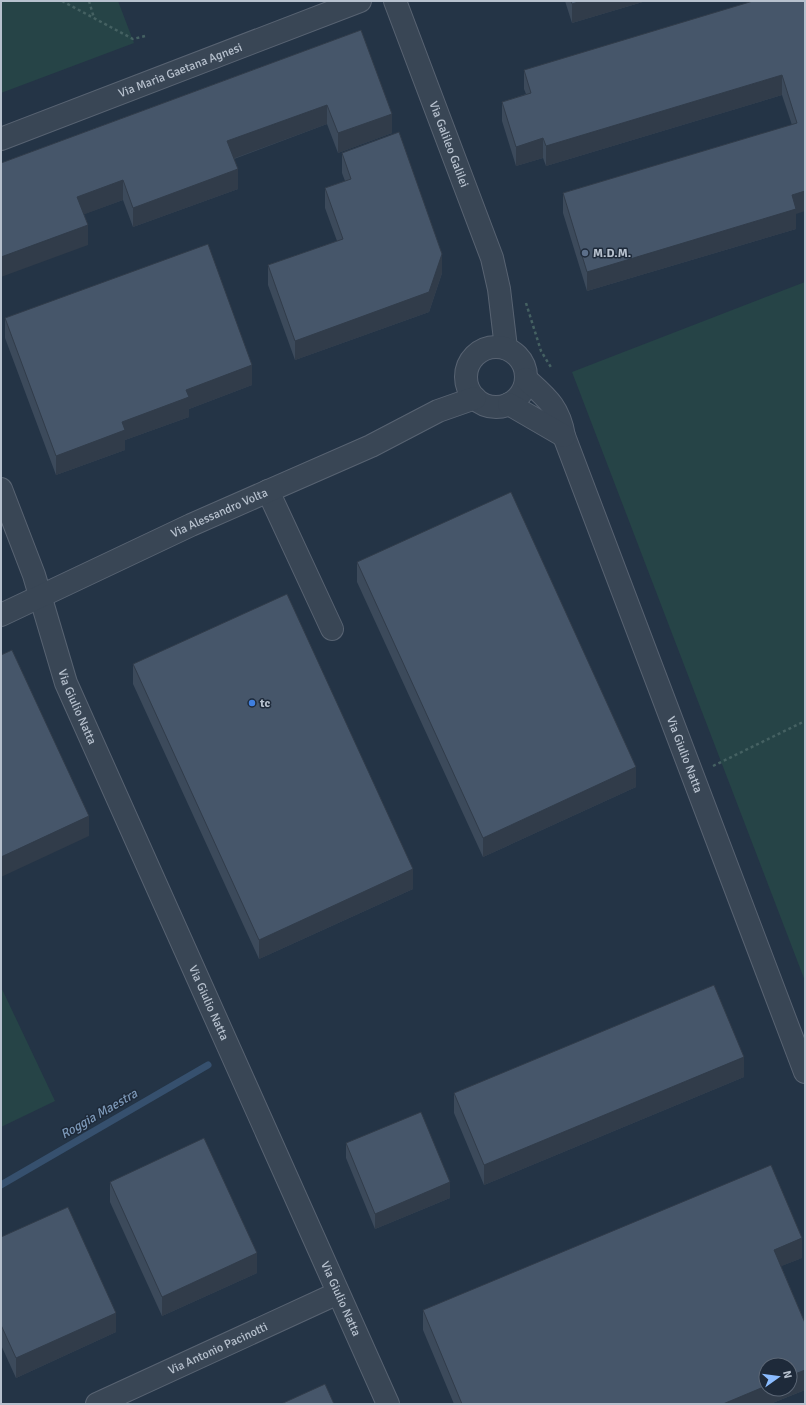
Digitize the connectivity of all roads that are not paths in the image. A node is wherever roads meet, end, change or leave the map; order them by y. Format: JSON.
{"nodes":[{"id":1,"x":360,"y":1,"type":"edge"},
{"id":2,"x":395,"y":1,"type":"edge"},
{"id":3,"x":1,"y":139,"type":"edge"},
{"id":4,"x":498,"y":347,"type":"junction"},
{"id":5,"x":466,"y":374,"type":"junction"},
{"id":6,"x":526,"y":379,"type":"junction"},
{"id":7,"x":475,"y":398,"type":"junction"},
{"id":8,"x":509,"y":404,"type":"junction"},
{"id":9,"x":438,"y":411,"type":"junction"},
{"id":10,"x":564,"y":436,"type":"junction"},
{"id":11,"x":1,"y":489,"type":"edge"},
{"id":12,"x":268,"y":491,"type":"junction"},
{"id":13,"x":41,"y":597,"type":"junction"},
{"id":14,"x":1,"y":615,"type":"edge"},
{"id":15,"x":332,"y":629,"type":"dead end"},
{"id":16,"x":805,"y":1072,"type":"edge"},
{"id":17,"x":338,"y":1293,"type":"junction"},
{"id":18,"x":97,"y":1404,"type":"edge"},
{"id":19,"x":388,"y":1404,"type":"edge"}],
"edges":[{"from":1,"to":3,"type":"street","name":"Via Maria Gaetana Agnesi"},
{"from":2,"to":4,"type":"street","name":"Via Galileo Galilei"},
{"from":4,"to":5,"type":"street"},
{"from":4,"to":6,"type":"street"},
{"from":5,"to":7,"type":"street"},
{"from":5,"to":9,"type":"street"},
{"from":6,"to":8,"type":"street"},
{"from":6,"to":10,"type":"street","name":"Via Giulio Natta"},
{"from":7,"to":8,"type":"street"},
{"from":7,"to":9,"type":"street"},
{"from":8,"to":10,"type":"street"},
{"from":9,"to":12,"type":"street","name":"Via Alessandro Volta"},
{"from":10,"to":16,"type":"street","name":"Via Giulio Natta"},
{"from":11,"to":13,"type":"street","name":"Via Giulio Natta"},
{"from":12,"to":13,"type":"street","name":"Via Alessandro Volta"},
{"from":12,"to":15,"type":"street"},
{"from":13,"to":14,"type":"street","name":"Via Alessandro Volta"},
{"from":13,"to":17,"type":"street","name":"Via Giulio Natta"},
{"from":17,"to":18,"type":"street","name":"Via Antonio Pacinotti"},
{"from":17,"to":19,"type":"street","name":"Via Giulio Natta"}]}
